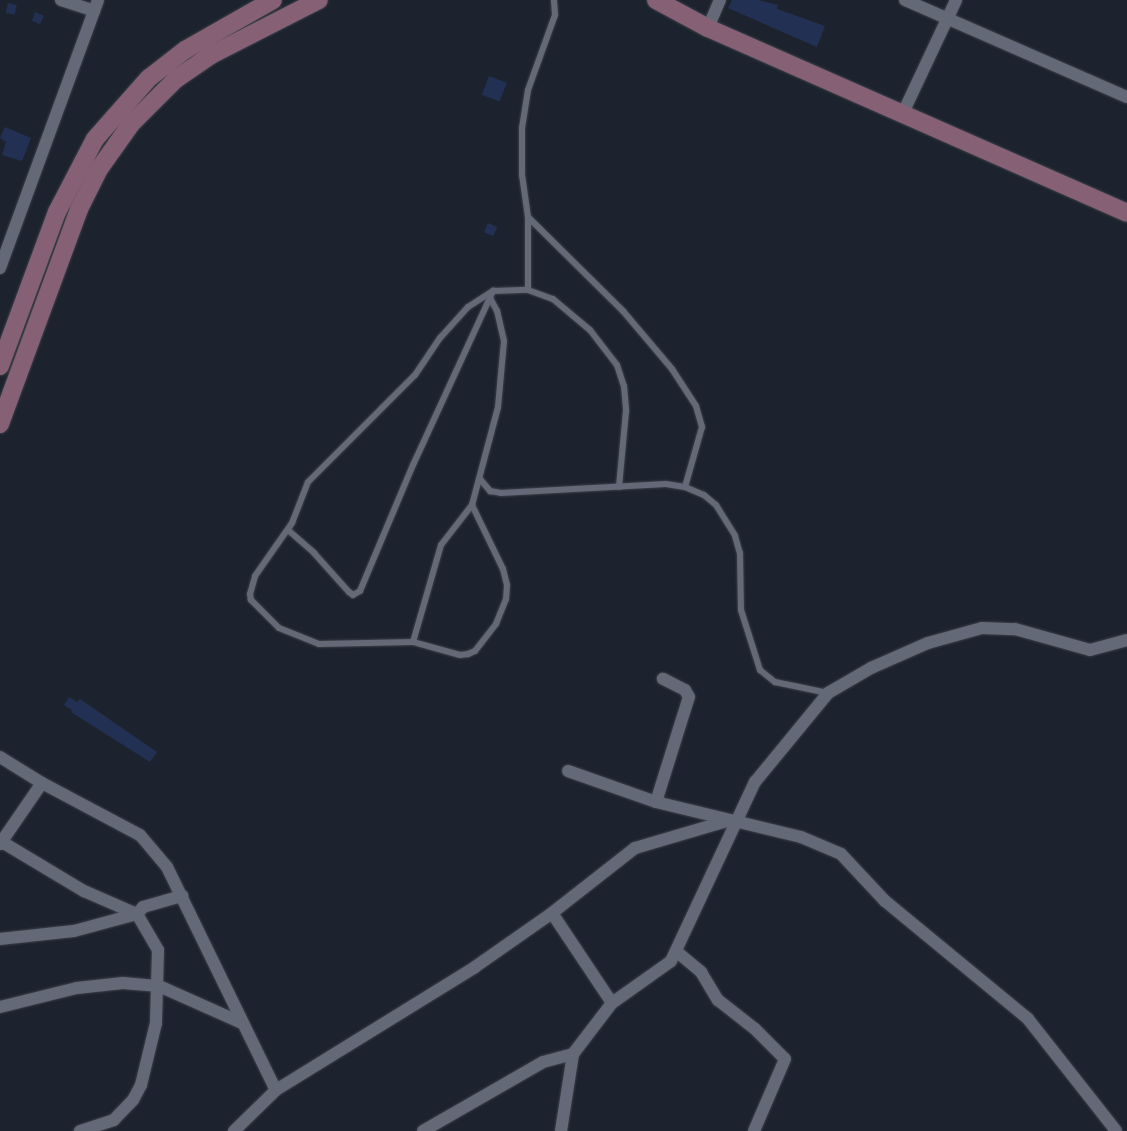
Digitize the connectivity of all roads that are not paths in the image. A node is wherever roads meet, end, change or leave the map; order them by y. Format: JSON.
{"nodes":[{"id":1,"x":61,"y":0,"type":"edge"},
{"id":2,"x":273,"y":0,"type":"edge"},
{"id":3,"x":319,"y":0,"type":"edge"},
{"id":4,"x":554,"y":0,"type":"edge"},
{"id":5,"x":656,"y":0,"type":"edge"},
{"id":6,"x":720,"y":0,"type":"edge"},
{"id":7,"x":905,"y":0,"type":"edge"},
{"id":8,"x":956,"y":0,"type":"edge"},
{"id":9,"x":96,"y":6,"type":"edge"},
{"id":10,"x":947,"y":20,"type":"junction"},
{"id":11,"x":708,"y":28,"type":"junction"},
{"id":12,"x":1127,"y":97,"type":"edge"},
{"id":13,"x":902,"y":116,"type":"junction"},
{"id":14,"x":1127,"y":213,"type":"edge"},
{"id":15,"x":528,"y":217,"type":"junction"},
{"id":16,"x":0,"y":268,"type":"edge"},
{"id":17,"x":528,"y":290,"type":"junction"},
{"id":18,"x":491,"y":294,"type":"junction"},
{"id":19,"x":0,"y":366,"type":"edge"},
{"id":20,"x":0,"y":424,"type":"edge"},
{"id":21,"x":480,"y":479,"type":"junction"},
{"id":22,"x":619,"y":487,"type":"junction"},
{"id":23,"x":685,"y":487,"type":"junction"},
{"id":24,"x":472,"y":505,"type":"junction"},
{"id":25,"x":288,"y":530,"type":"junction"},
{"id":26,"x":1127,"y":640,"type":"edge"},
{"id":27,"x":413,"y":642,"type":"junction"},
{"id":28,"x":663,"y":679,"type":"dead end"},
{"id":29,"x":828,"y":693,"type":"junction"},
{"id":30,"x":0,"y":757,"type":"edge"},
{"id":31,"x":568,"y":771,"type":"dead end"},
{"id":32,"x":42,"y":784,"type":"junction"},
{"id":33,"x":656,"y":802,"type":"junction"},
{"id":34,"x":731,"y":822,"type":"junction"},
{"id":35,"x":1,"y":843,"type":"edge"},
{"id":36,"x":182,"y":896,"type":"junction"},
{"id":37,"x":552,"y":913,"type":"junction"},
{"id":38,"x":136,"y":914,"type":"junction"},
{"id":39,"x":0,"y":940,"type":"edge"},
{"id":40,"x":676,"y":951,"type":"junction"},
{"id":41,"x":159,"y":986,"type":"junction"},
{"id":42,"x":612,"y":1004,"type":"junction"},
{"id":43,"x":0,"y":1007,"type":"edge"},
{"id":44,"x":240,"y":1022,"type":"junction"},
{"id":45,"x":573,"y":1054,"type":"junction"},
{"id":46,"x":276,"y":1090,"type":"junction"},
{"id":47,"x":80,"y":1131,"type":"edge"},
{"id":48,"x":234,"y":1131,"type":"edge"},
{"id":49,"x":423,"y":1131,"type":"edge"},
{"id":50,"x":561,"y":1131,"type":"edge"},
{"id":51,"x":754,"y":1131,"type":"edge"},
{"id":52,"x":1116,"y":1131,"type":"edge"}],
"edges":[{"from":1,"to":9,"type":"street"},
{"from":2,"to":19,"type":"main road"},
{"from":3,"to":20,"type":"main road"},
{"from":4,"to":15,"type":"lane"},
{"from":5,"to":11,"type":"main road"},
{"from":6,"to":11,"type":"street"},
{"from":7,"to":10,"type":"street"},
{"from":8,"to":10,"type":"street"},
{"from":9,"to":16,"type":"street"},
{"from":10,"to":12,"type":"street"},
{"from":10,"to":13,"type":"street"},
{"from":11,"to":13,"type":"main road"},
{"from":13,"to":14,"type":"main road"},
{"from":15,"to":17,"type":"lane"},
{"from":15,"to":23,"type":"lane"},
{"from":17,"to":18,"type":"lane"},
{"from":17,"to":22,"type":"lane"},
{"from":18,"to":21,"type":"lane"},
{"from":18,"to":25,"type":"lane"},
{"from":18,"to":25,"type":"lane"},
{"from":21,"to":22,"type":"lane"},
{"from":21,"to":24,"type":"lane"},
{"from":22,"to":23,"type":"lane"},
{"from":23,"to":29,"type":"lane"},
{"from":24,"to":27,"type":"lane"},
{"from":24,"to":27,"type":"lane"},
{"from":25,"to":27,"type":"lane"},
{"from":26,"to":29,"type":"street"},
{"from":28,"to":33,"type":"street"},
{"from":29,"to":34,"type":"street"},
{"from":30,"to":32,"type":"street"},
{"from":31,"to":33,"type":"street"},
{"from":32,"to":35,"type":"street"},
{"from":32,"to":36,"type":"street"},
{"from":33,"to":34,"type":"street"},
{"from":34,"to":37,"type":"street"},
{"from":34,"to":40,"type":"street"},
{"from":34,"to":52,"type":"street"},
{"from":35,"to":38,"type":"street"},
{"from":36,"to":38,"type":"street"},
{"from":36,"to":44,"type":"street"},
{"from":37,"to":42,"type":"street"},
{"from":37,"to":46,"type":"street"},
{"from":38,"to":39,"type":"street"},
{"from":38,"to":41,"type":"street"},
{"from":40,"to":42,"type":"street"},
{"from":40,"to":51,"type":"street"},
{"from":41,"to":43,"type":"street"},
{"from":41,"to":44,"type":"street"},
{"from":41,"to":47,"type":"street"},
{"from":42,"to":45,"type":"street"},
{"from":44,"to":46,"type":"street"},
{"from":45,"to":49,"type":"street"},
{"from":45,"to":50,"type":"street"},
{"from":46,"to":48,"type":"street"}]}
